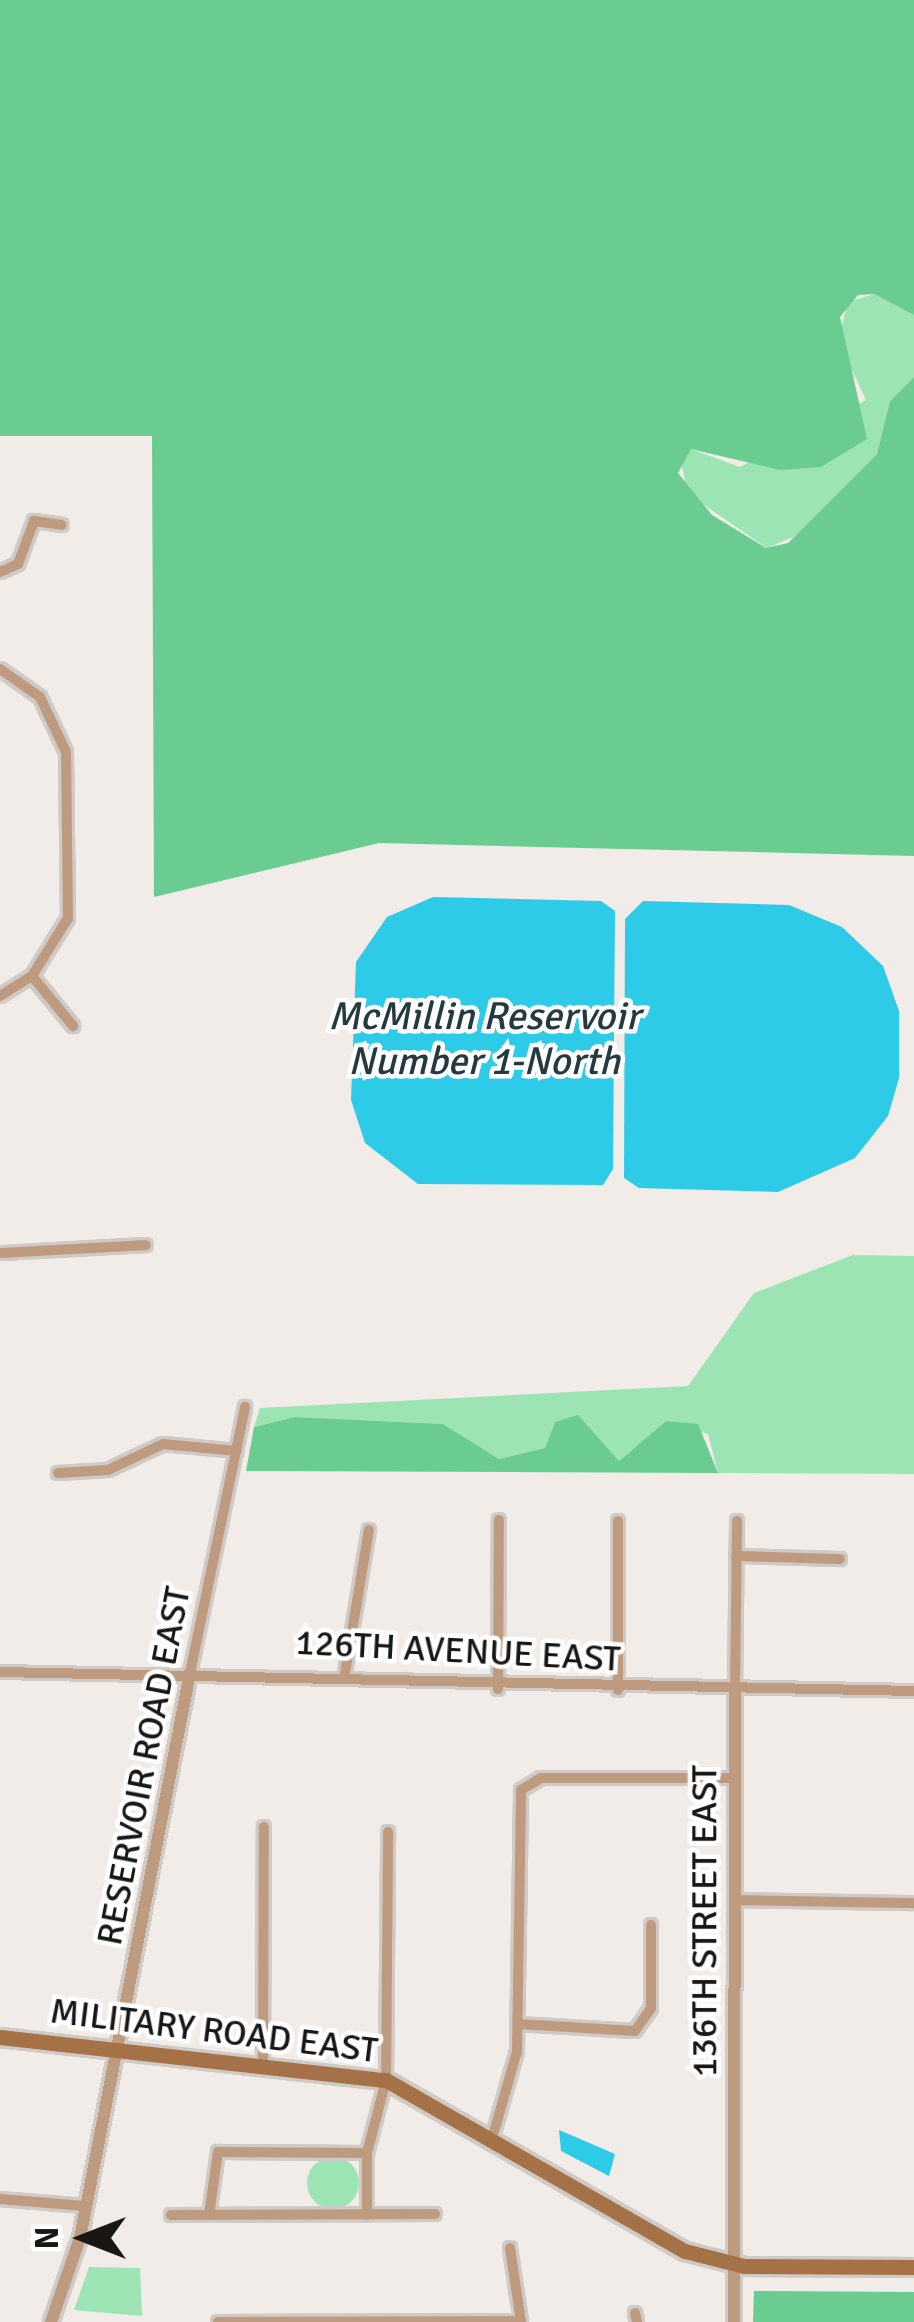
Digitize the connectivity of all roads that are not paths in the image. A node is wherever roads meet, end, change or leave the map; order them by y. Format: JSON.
{"nodes":[{"id":1,"x":62,"y":525,"type":"dead end"},
{"id":2,"x":0,"y":572,"type":"edge"},
{"id":3,"x":0,"y":669,"type":"edge"},
{"id":4,"x":32,"y":976,"type":"junction"},
{"id":5,"x":0,"y":996,"type":"edge"},
{"id":6,"x":73,"y":1027,"type":"dead end"},
{"id":7,"x":146,"y":1245,"type":"dead end"},
{"id":8,"x":0,"y":1253,"type":"edge"},
{"id":9,"x":245,"y":1407,"type":"dead end"},
{"id":10,"x":237,"y":1451,"type":"junction"},
{"id":11,"x":58,"y":1474,"type":"dead end"},
{"id":12,"x":499,"y":1520,"type":"dead end"},
{"id":13,"x":618,"y":1521,"type":"dead end"},
{"id":14,"x":737,"y":1521,"type":"dead end"},
{"id":15,"x":369,"y":1530,"type":"dead end"},
{"id":16,"x":736,"y":1556,"type":"junction"},
{"id":17,"x":840,"y":1559,"type":"dead end"},
{"id":18,"x":0,"y":1672,"type":"edge"},
{"id":19,"x":190,"y":1673,"type":"junction"},
{"id":20,"x":345,"y":1673,"type":"junction"},
{"id":21,"x":497,"y":1689,"type":"junction"},
{"id":22,"x":618,"y":1690,"type":"junction"},
{"id":23,"x":735,"y":1690,"type":"junction"},
{"id":24,"x":914,"y":1691,"type":"edge"},
{"id":25,"x":736,"y":1778,"type":"junction"},
{"id":26,"x":264,"y":1828,"type":"dead end"},
{"id":27,"x":388,"y":1832,"type":"dead end"},
{"id":28,"x":736,"y":1900,"type":"junction"},
{"id":29,"x":914,"y":1903,"type":"edge"},
{"id":30,"x":651,"y":1925,"type":"dead end"},
{"id":31,"x":518,"y":2024,"type":"junction"},
{"id":32,"x":0,"y":2037,"type":"edge"},
{"id":33,"x":120,"y":2050,"type":"junction"},
{"id":34,"x":263,"y":2063,"type":"junction"},
{"id":35,"x":386,"y":2080,"type":"junction"},
{"id":36,"x":494,"y":2132,"type":"junction"},
{"id":37,"x":367,"y":2152,"type":"junction"},
{"id":38,"x":0,"y":2199,"type":"edge"},
{"id":39,"x":86,"y":2206,"type":"junction"},
{"id":40,"x":171,"y":2215,"type":"dead end"},
{"id":41,"x":209,"y":2215,"type":"junction"},
{"id":42,"x":368,"y":2215,"type":"junction"},
{"id":43,"x":435,"y":2215,"type":"dead end"},
{"id":44,"x":511,"y":2248,"type":"dead end"},
{"id":45,"x":734,"y":2265,"type":"junction"},
{"id":46,"x":914,"y":2267,"type":"edge"},
{"id":47,"x":218,"y":2321,"type":"edge"},
{"id":48,"x":331,"y":2321,"type":"edge"},
{"id":49,"x":521,"y":2321,"type":"edge"},
{"id":50,"x":51,"y":2322,"type":"edge"},
{"id":51,"x":734,"y":2322,"type":"edge"}],
"edges":[{"from":1,"to":2,"type":"street"},
{"from":3,"to":4,"type":"street"},
{"from":4,"to":5,"type":"street"},
{"from":4,"to":6,"type":"street"},
{"from":7,"to":8,"type":"street"},
{"from":9,"to":10,"type":"street","name":"RESERVOIR ROAD EAST"},
{"from":10,"to":11,"type":"street"},
{"from":10,"to":19,"type":"street","name":"RESERVOIR ROAD EAST"},
{"from":12,"to":21,"type":"street"},
{"from":13,"to":22,"type":"street"},
{"from":14,"to":16,"type":"street","name":"136TH STREET EAST"},
{"from":15,"to":20,"type":"street"},
{"from":16,"to":17,"type":"street"},
{"from":16,"to":23,"type":"street","name":"136TH STREET EAST"},
{"from":18,"to":19,"type":"street","name":"126TH AVENUE EAST"},
{"from":19,"to":20,"type":"street","name":"126TH AVENUE EAST"},
{"from":19,"to":33,"type":"street","name":"RESERVOIR ROAD EAST"},
{"from":20,"to":21,"type":"street","name":"126TH AVENUE EAST"},
{"from":21,"to":22,"type":"street","name":"126TH AVENUE EAST"},
{"from":22,"to":23,"type":"street","name":"126TH AVENUE EAST"},
{"from":23,"to":24,"type":"street","name":"126TH AVENUE EAST"},
{"from":23,"to":25,"type":"street","name":"136TH STREET EAST"},
{"from":25,"to":28,"type":"street","name":"136TH STREET EAST"},
{"from":25,"to":31,"type":"street"},
{"from":26,"to":34,"type":"street"},
{"from":27,"to":35,"type":"street"},
{"from":28,"to":29,"type":"street"},
{"from":28,"to":45,"type":"street","name":"136TH STREET EAST"},
{"from":30,"to":31,"type":"street"},
{"from":31,"to":36,"type":"street"},
{"from":32,"to":33,"type":"main road","name":"MILITARY ROAD EAST"},
{"from":33,"to":34,"type":"main road","name":"MILITARY ROAD EAST"},
{"from":33,"to":39,"type":"street","name":"RESERVOIR ROAD EAST"},
{"from":34,"to":35,"type":"main road","name":"MILITARY ROAD EAST"},
{"from":35,"to":36,"type":"main road","name":"MILITARY ROAD EAST"},
{"from":35,"to":37,"type":"street"},
{"from":36,"to":45,"type":"main road","name":"MILITARY ROAD EAST"},
{"from":37,"to":41,"type":"street"},
{"from":37,"to":42,"type":"street"},
{"from":38,"to":39,"type":"street"},
{"from":39,"to":50,"type":"street","name":"RESERVOIR ROAD EAST"},
{"from":40,"to":41,"type":"street"},
{"from":41,"to":42,"type":"street"},
{"from":42,"to":43,"type":"street"},
{"from":44,"to":49,"type":"street"},
{"from":45,"to":46,"type":"main road","name":"MILITARY ROAD EAST"},
{"from":45,"to":51,"type":"street","name":"136TH STREET EAST"},
{"from":47,"to":48,"type":"street"},
{"from":48,"to":49,"type":"street"}]}
